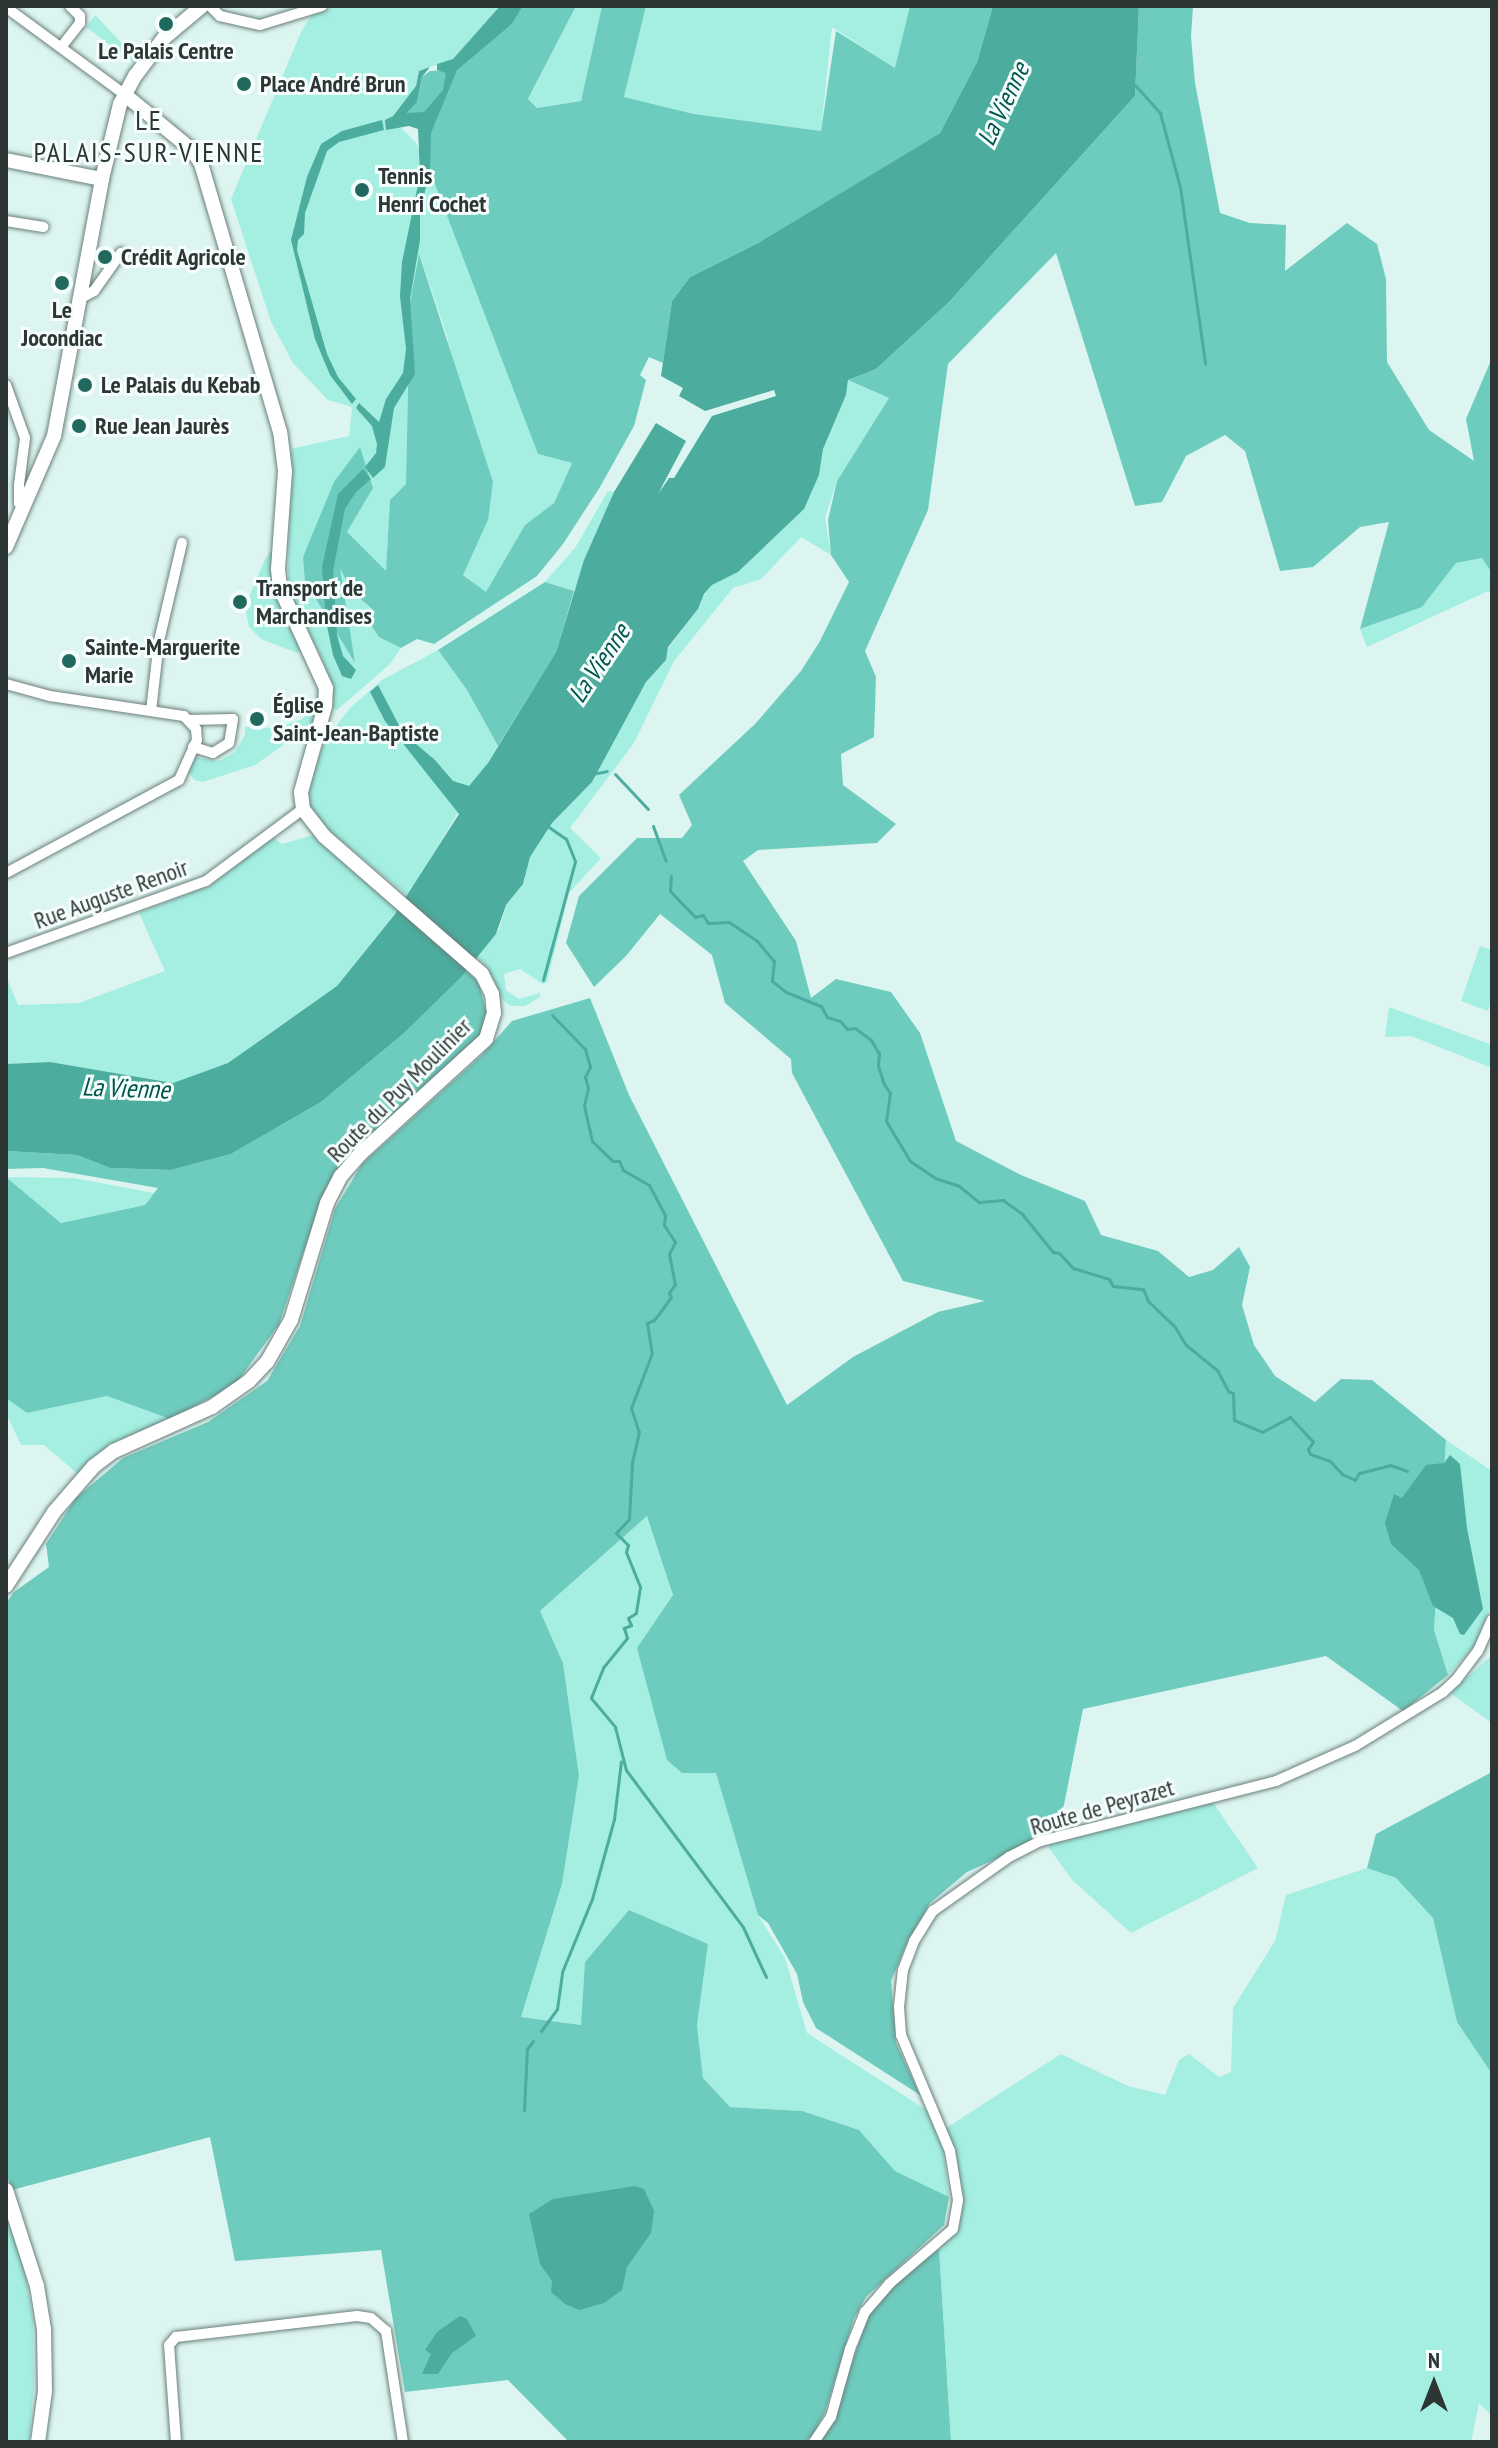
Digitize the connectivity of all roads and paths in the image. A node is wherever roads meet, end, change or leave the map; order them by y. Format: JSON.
{"nodes":[{"id":1,"x":70,"y":6,"type":"edge"},
{"id":2,"x":202,"y":6,"type":"edge"},
{"id":3,"x":210,"y":6,"type":"edge"},
{"id":4,"x":322,"y":6,"type":"edge"},
{"id":5,"x":11,"y":11,"type":"edge"},
{"id":6,"x":62,"y":46,"type":"junction"},
{"id":7,"x":124,"y":94,"type":"junction"},
{"id":8,"x":6,"y":160,"type":"edge"},
{"id":9,"x":102,"y":179,"type":"junction"},
{"id":10,"x":6,"y":221,"type":"edge"},
{"id":11,"x":44,"y":227,"type":"dead end"},
{"id":12,"x":121,"y":253,"type":"dead end"},
{"id":13,"x":79,"y":299,"type":"junction"},
{"id":14,"x":6,"y":385,"type":"edge"},
{"id":15,"x":11,"y":415,"type":"edge"},
{"id":16,"x":24,"y":507,"type":"junction"},
{"id":17,"x":182,"y":543,"type":"dead end"},
{"id":18,"x":6,"y":547,"type":"edge"},
{"id":19,"x":6,"y":684,"type":"edge"},
{"id":20,"x":151,"y":711,"type":"junction"},
{"id":21,"x":189,"y":720,"type":"junction"},
{"id":22,"x":193,"y":747,"type":"junction"},
{"id":23,"x":303,"y":809,"type":"junction"},
{"id":24,"x":6,"y":873,"type":"edge"},
{"id":25,"x":6,"y":953,"type":"edge"},
{"id":26,"x":6,"y":1586,"type":"edge"},
{"id":27,"x":1492,"y":1620,"type":"edge"},
{"id":28,"x":6,"y":2190,"type":"edge"},
{"id":29,"x":38,"y":2442,"type":"edge"},
{"id":30,"x":176,"y":2442,"type":"edge"},
{"id":31,"x":403,"y":2442,"type":"edge"},
{"id":32,"x":814,"y":2442,"type":"edge"}],
"edges":[{"from":1,"to":6,"type":"street"},
{"from":2,"to":7,"type":"main road"},
{"from":3,"to":4,"type":"street"},
{"from":5,"to":6,"type":"street"},
{"from":6,"to":7,"type":"street"},
{"from":7,"to":9,"type":"main road"},
{"from":7,"to":23,"type":"main road"},
{"from":8,"to":9,"type":"main road"},
{"from":9,"to":13,"type":"main road"},
{"from":10,"to":11,"type":"street"},
{"from":12,"to":13,"type":"street"},
{"from":13,"to":16,"type":"main road"},
{"from":14,"to":15,"type":"street"},
{"from":15,"to":16,"type":"street"},
{"from":16,"to":18,"type":"main road"},
{"from":17,"to":20,"type":"street"},
{"from":19,"to":20,"type":"street"},
{"from":20,"to":21,"type":"street"},
{"from":21,"to":22,"type":"street"},
{"from":21,"to":22,"type":"street"},
{"from":22,"to":24,"type":"street"},
{"from":23,"to":25,"type":"street","name":"Rue Auguste Renoir"},
{"from":23,"to":26,"type":"main road","name":"Route du Puy Moulinier"},
{"from":27,"to":32,"type":"street","name":"Route de Peyrazet"},
{"from":28,"to":29,"type":"main road"},
{"from":30,"to":31,"type":"street"}]}
